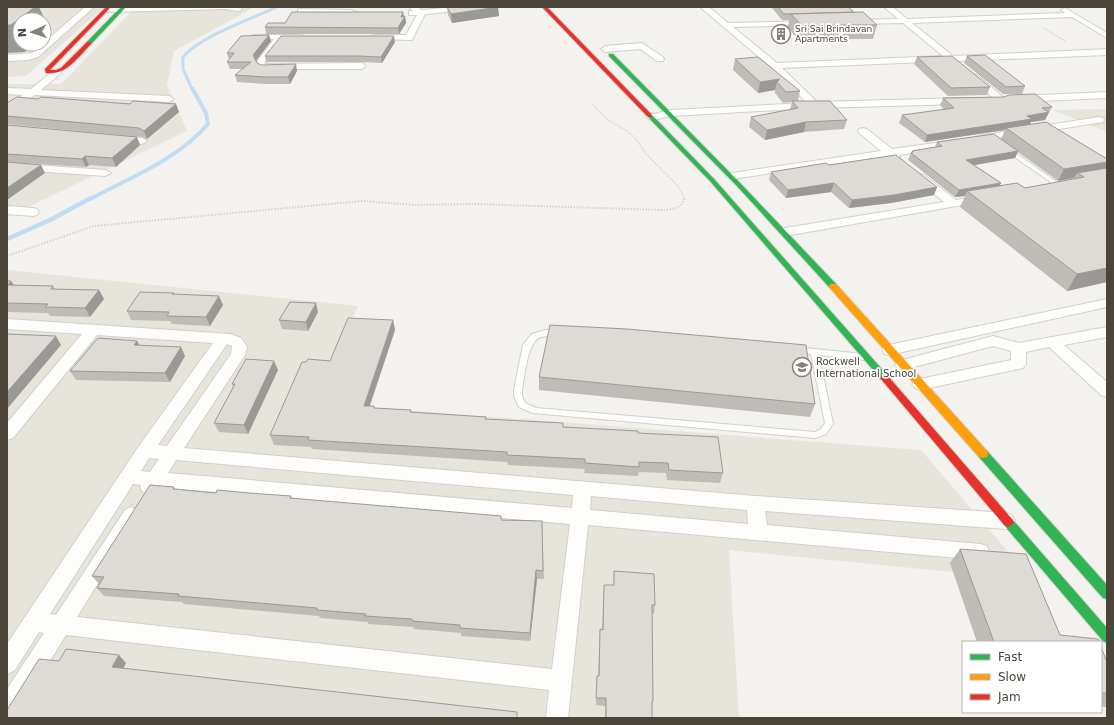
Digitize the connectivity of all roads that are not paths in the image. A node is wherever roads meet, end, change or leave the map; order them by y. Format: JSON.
{"nodes":[{"id":1,"x":90,"y":7,"type":"edge"},
{"id":2,"x":413,"y":7,"type":"edge"},
{"id":3,"x":481,"y":7,"type":"edge"},
{"id":4,"x":544,"y":7,"type":"edge"},
{"id":5,"x":704,"y":7,"type":"edge"},
{"id":6,"x":888,"y":7,"type":"edge"},
{"id":7,"x":1060,"y":7,"type":"edge"},
{"id":8,"x":108,"y":8,"type":"edge"},
{"id":9,"x":123,"y":8,"type":"edge"},
{"id":10,"x":238,"y":9,"type":"dead end"},
{"id":11,"x":301,"y":11,"type":"edge"},
{"id":12,"x":361,"y":12,"type":"edge"},
{"id":13,"x":406,"y":13,"type":"dead end"},
{"id":14,"x":421,"y":14,"type":"junction"},
{"id":15,"x":1073,"y":15,"type":"junction"},
{"id":16,"x":905,"y":21,"type":"junction"},
{"id":17,"x":820,"y":23,"type":"edge"},
{"id":18,"x":843,"y":23,"type":"edge"},
{"id":19,"x":728,"y":25,"type":"junction"},
{"id":20,"x":52,"y":27,"type":"dead end"},
{"id":21,"x":68,"y":27,"type":"junction"},
{"id":22,"x":1107,"y":36,"type":"edge"},
{"id":23,"x":256,"y":37,"type":"edge"},
{"id":24,"x":280,"y":37,"type":"junction"},
{"id":25,"x":310,"y":37,"type":"edge"},
{"id":26,"x":363,"y":37,"type":"edge"},
{"id":27,"x":90,"y":41,"type":"junction"},
{"id":28,"x":73,"y":42,"type":"junction"},
{"id":29,"x":582,"y":45,"type":"junction"},
{"id":30,"x":599,"y":45,"type":"junction"},
{"id":31,"x":1107,"y":52,"type":"edge"},
{"id":32,"x":7,"y":58,"type":"edge"},
{"id":33,"x":660,"y":59,"type":"dead end"},
{"id":34,"x":951,"y":59,"type":"junction"},
{"id":35,"x":362,"y":66,"type":"dead end"},
{"id":36,"x":775,"y":66,"type":"junction"},
{"id":37,"x":48,"y":72,"type":"junction"},
{"id":38,"x":57,"y":72,"type":"junction"},
{"id":39,"x":7,"y":91,"type":"edge"},
{"id":40,"x":29,"y":92,"type":"junction"},
{"id":41,"x":1107,"y":95,"type":"edge"},
{"id":42,"x":169,"y":99,"type":"dead end"},
{"id":43,"x":970,"y":100,"type":"edge"},
{"id":44,"x":986,"y":100,"type":"edge"},
{"id":45,"x":1001,"y":100,"type":"junction"},
{"id":46,"x":7,"y":103,"type":"edge"},
{"id":47,"x":815,"y":105,"type":"junction"},
{"id":48,"x":7,"y":109,"type":"edge"},
{"id":49,"x":671,"y":114,"type":"junction"},
{"id":50,"x":652,"y":117,"type":"junction"},
{"id":51,"x":1104,"y":120,"type":"edge"},
{"id":52,"x":862,"y":131,"type":"dead end"},
{"id":53,"x":110,"y":138,"type":"edge"},
{"id":54,"x":142,"y":141,"type":"edge"},
{"id":55,"x":1005,"y":147,"type":"edge"},
{"id":56,"x":890,"y":153,"type":"junction"},
{"id":57,"x":902,"y":162,"type":"edge"},
{"id":58,"x":7,"y":166,"type":"edge"},
{"id":59,"x":913,"y":172,"type":"edge"},
{"id":60,"x":105,"y":173,"type":"dead end"},
{"id":61,"x":732,"y":176,"type":"junction"},
{"id":62,"x":1062,"y":185,"type":"joint"},
{"id":63,"x":1043,"y":188,"type":"edge"},
{"id":64,"x":991,"y":197,"type":"edge"},
{"id":65,"x":954,"y":204,"type":"junction"},
{"id":66,"x":7,"y":210,"type":"edge"},
{"id":67,"x":33,"y":212,"type":"dead end"},
{"id":68,"x":784,"y":232,"type":"junction"},
{"id":69,"x":1107,"y":303,"type":"edge"},
{"id":70,"x":7,"y":324,"type":"edge"},
{"id":71,"x":94,"y":329,"type":"junction"},
{"id":72,"x":1107,"y":332,"type":"edge"},
{"id":73,"x":564,"y":333,"type":"edge"},
{"id":74,"x":222,"y":340,"type":"junction"},
{"id":75,"x":1052,"y":342,"type":"junction"},
{"id":76,"x":1019,"y":348,"type":"junction"},
{"id":77,"x":783,"y":349,"type":"edge"},
{"id":78,"x":889,"y":350,"type":"junction"},
{"id":79,"x":814,"y":352,"type":"junction"},
{"id":80,"x":866,"y":358,"type":"junction"},
{"id":81,"x":902,"y":365,"type":"junction"},
{"id":82,"x":920,"y":384,"type":"junction"},
{"id":83,"x":1107,"y":391,"type":"edge"},
{"id":84,"x":7,"y":434,"type":"edge"},
{"id":85,"x":145,"y":451,"type":"junction"},
{"id":86,"x":170,"y":454,"type":"junction"},
{"id":87,"x":128,"y":477,"type":"junction"},
{"id":88,"x":154,"y":479,"type":"junction"},
{"id":89,"x":583,"y":488,"type":"junction"},
{"id":90,"x":755,"y":503,"type":"junction"},
{"id":91,"x":580,"y":516,"type":"junction"},
{"id":92,"x":1006,"y":521,"type":"junction"},
{"id":93,"x":758,"y":532,"type":"junction"},
{"id":94,"x":1039,"y":557,"type":"junction"},
{"id":95,"x":1107,"y":594,"type":"edge"},
{"id":96,"x":33,"y":622,"type":"junction"},
{"id":97,"x":60,"y":626,"type":"junction"},
{"id":98,"x":1107,"y":637,"type":"edge"},
{"id":99,"x":7,"y":663,"type":"edge"},
{"id":100,"x":561,"y":681,"type":"junction"},
{"id":101,"x":7,"y":709,"type":"edge"},
{"id":102,"x":557,"y":718,"type":"edge"}],
"edges":[{"from":1,"to":21,"type":"street"},
{"from":2,"to":14,"type":"street"},
{"from":3,"to":14,"type":"street"},
{"from":4,"to":29,"type":"main road"},
{"from":5,"to":19,"type":"street"},
{"from":6,"to":16,"type":"street"},
{"from":7,"to":15,"type":"street"},
{"from":8,"to":9,"type":"street"},
{"from":8,"to":28,"type":"main road"},
{"from":9,"to":10,"type":"street"},
{"from":9,"to":27,"type":"main road"},
{"from":11,"to":12,"type":"street"},
{"from":13,"to":14,"type":"street"},
{"from":14,"to":26,"type":"street"},
{"from":15,"to":16,"type":"street"},
{"from":15,"to":22,"type":"street"},
{"from":16,"to":18,"type":"street"},
{"from":16,"to":34,"type":"street"},
{"from":17,"to":19,"type":"street"},
{"from":19,"to":36,"type":"street"},
{"from":20,"to":21,"type":"street"},
{"from":21,"to":32,"type":"street"},
{"from":23,"to":24,"type":"street"},
{"from":24,"to":25,"type":"street"},
{"from":24,"to":35,"type":"street"},
{"from":27,"to":28,"type":"main road"},
{"from":27,"to":38,"type":"main road"},
{"from":28,"to":37,"type":"main road"},
{"from":29,"to":30,"type":"main road"},
{"from":29,"to":50,"type":"main road"},
{"from":30,"to":33,"type":"street"},
{"from":30,"to":49,"type":"main road"},
{"from":31,"to":34,"type":"street"},
{"from":34,"to":36,"type":"street"},
{"from":34,"to":45,"type":"street"},
{"from":36,"to":47,"type":"street"},
{"from":37,"to":38,"type":"main road"},
{"from":37,"to":40,"type":"street"},
{"from":38,"to":40,"type":"street"},
{"from":39,"to":40,"type":"street"},
{"from":40,"to":42,"type":"street"},
{"from":40,"to":46,"type":"street"},
{"from":40,"to":48,"type":"street"},
{"from":41,"to":45,"type":"street"},
{"from":43,"to":47,"type":"street"},
{"from":44,"to":45,"type":"street"},
{"from":47,"to":49,"type":"street"},
{"from":49,"to":50,"type":"street"},
{"from":49,"to":61,"type":"main road"},
{"from":50,"to":80,"type":"main road"},
{"from":51,"to":56,"type":"street"},
{"from":52,"to":56,"type":"street"},
{"from":53,"to":54,"type":"street"},
{"from":55,"to":62,"type":"lane"},
{"from":56,"to":57,"type":"street"},
{"from":56,"to":61,"type":"street"},
{"from":58,"to":60,"type":"street"},
{"from":59,"to":65,"type":"street"},
{"from":61,"to":68,"type":"main road"},
{"from":62,"to":63,"type":"street"},
{"from":64,"to":65,"type":"street"},
{"from":65,"to":68,"type":"street"},
{"from":66,"to":67,"type":"street"},
{"from":68,"to":78,"type":"main road"},
{"from":69,"to":78,"type":"street"},
{"from":70,"to":71,"type":"street"},
{"from":71,"to":74,"type":"street"},
{"from":71,"to":84,"type":"street"},
{"from":72,"to":75,"type":"street"},
{"from":73,"to":79,"type":"lane"},
{"from":74,"to":85,"type":"street"},
{"from":74,"to":86,"type":"street"},
{"from":75,"to":76,"type":"street"},
{"from":75,"to":83,"type":"street"},
{"from":76,"to":81,"type":"street"},
{"from":76,"to":82,"type":"street"},
{"from":77,"to":79,"type":"lane"},
{"from":78,"to":81,"type":"main road"},
{"from":79,"to":80,"type":"lane"},
{"from":80,"to":92,"type":"main road"},
{"from":81,"to":82,"type":"main road"},
{"from":82,"to":95,"type":"main road"},
{"from":85,"to":86,"type":"street"},
{"from":85,"to":87,"type":"street"},
{"from":86,"to":88,"type":"street"},
{"from":86,"to":89,"type":"street"},
{"from":87,"to":88,"type":"street"},
{"from":87,"to":96,"type":"street"},
{"from":88,"to":91,"type":"street"},
{"from":88,"to":97,"type":"street"},
{"from":89,"to":90,"type":"street"},
{"from":89,"to":91,"type":"street"},
{"from":90,"to":92,"type":"street"},
{"from":90,"to":93,"type":"street"},
{"from":91,"to":93,"type":"street"},
{"from":91,"to":100,"type":"street"},
{"from":92,"to":94,"type":"main road"},
{"from":93,"to":94,"type":"street"},
{"from":94,"to":98,"type":"main road"},
{"from":96,"to":97,"type":"street"},
{"from":96,"to":99,"type":"street"},
{"from":97,"to":100,"type":"street"},
{"from":97,"to":101,"type":"street"},
{"from":100,"to":102,"type":"street"}]}
